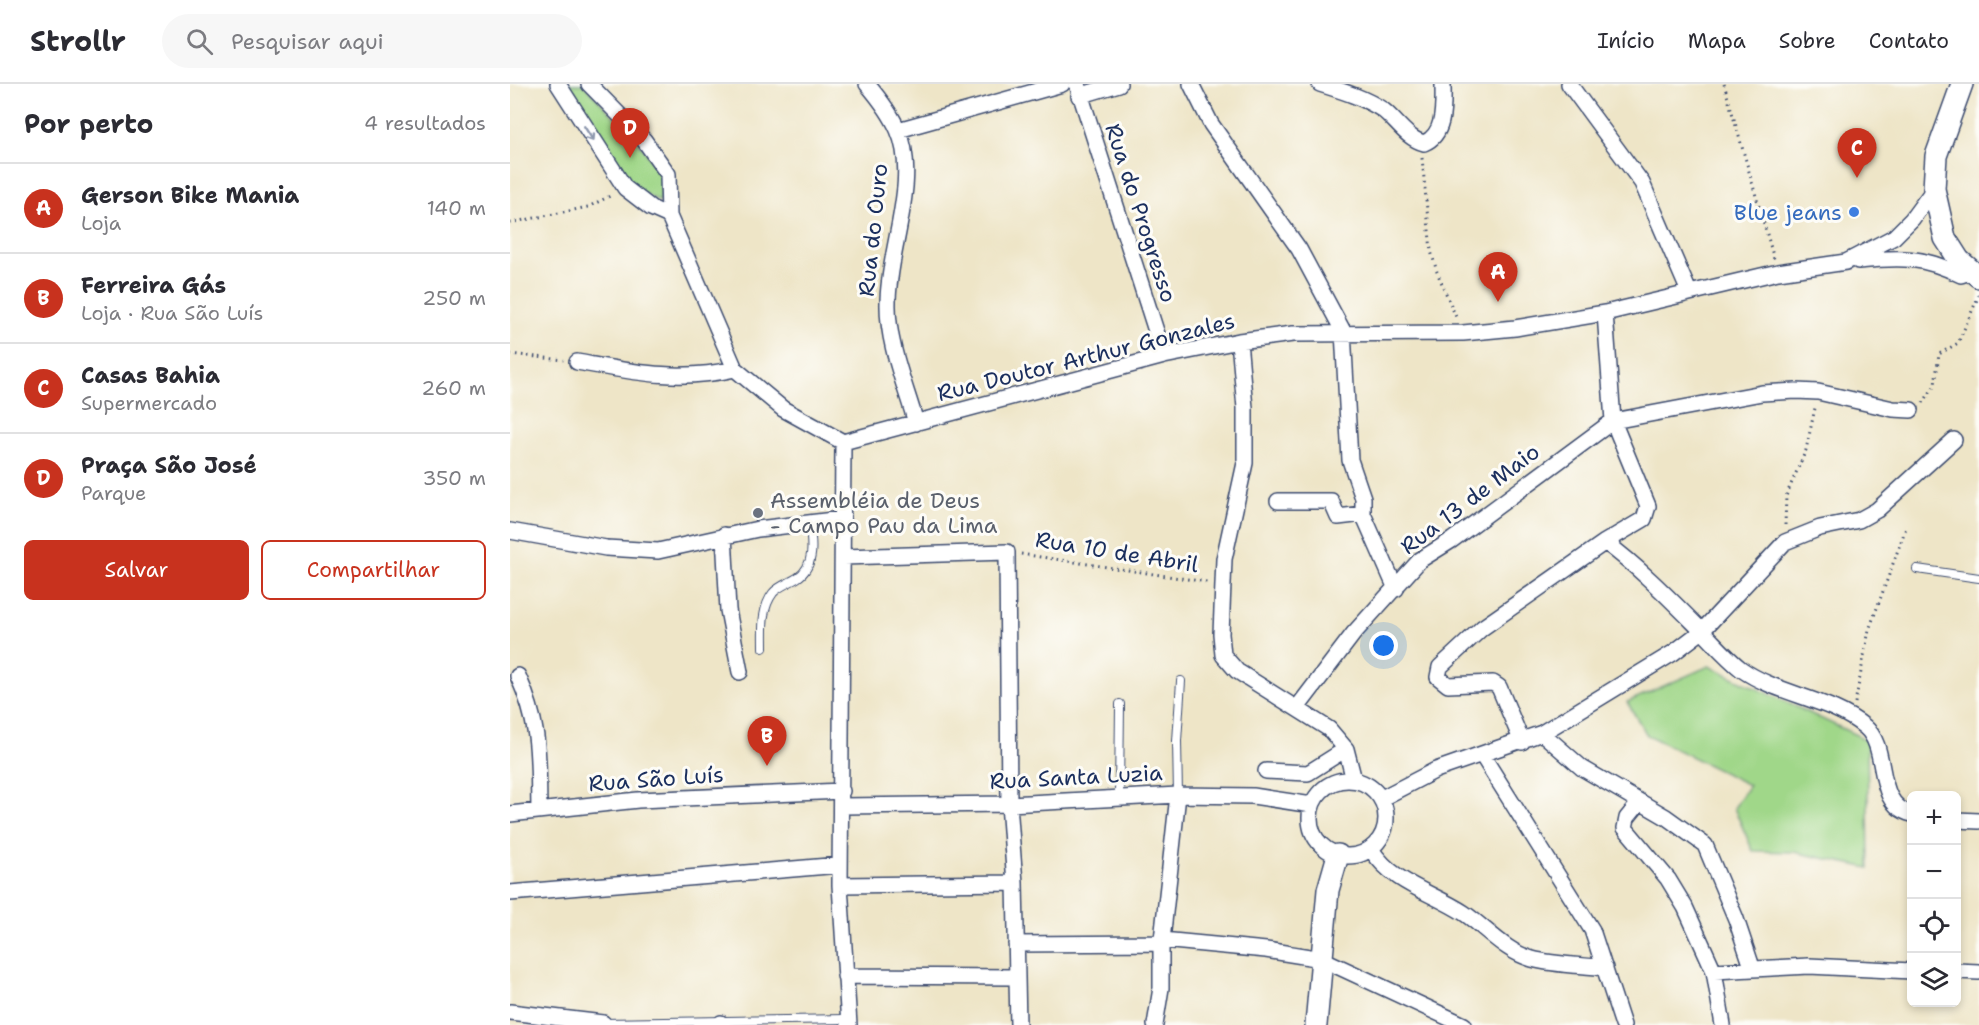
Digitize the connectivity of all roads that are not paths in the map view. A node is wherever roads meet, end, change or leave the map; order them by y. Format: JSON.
{"nodes":[{"id":1,"x":558,"y":84,"type":"edge"},
{"id":2,"x":589,"y":84,"type":"edge"},
{"id":3,"x":867,"y":84,"type":"edge"},
{"id":4,"x":1062,"y":84,"type":"edge"},
{"id":5,"x":1119,"y":84,"type":"edge"},
{"id":6,"x":1191,"y":84,"type":"edge"},
{"id":7,"x":1320,"y":84,"type":"edge"},
{"id":8,"x":1443,"y":84,"type":"edge"},
{"id":9,"x":1569,"y":84,"type":"edge"},
{"id":10,"x":1962,"y":84,"type":"edge"},
{"id":11,"x":1078,"y":90,"type":"edge"},
{"id":12,"x":898,"y":130,"type":"junction"},
{"id":13,"x":1934,"y":189,"type":"junction"},
{"id":14,"x":669,"y":216,"type":"junction"},
{"id":15,"x":1846,"y":262,"type":"junction"},
{"id":16,"x":1976,"y":274,"type":"edge"},
{"id":17,"x":1689,"y":292,"type":"junction"},
{"id":18,"x":1605,"y":313,"type":"junction"},
{"id":19,"x":1343,"y":332,"type":"junction"},
{"id":20,"x":1239,"y":341,"type":"junction"},
{"id":21,"x":1164,"y":356,"type":"junction"},
{"id":22,"x":577,"y":362,"type":"road end"},
{"id":23,"x":735,"y":369,"type":"junction"},
{"id":24,"x":1911,"y":410,"type":"road end"},
{"id":25,"x":1613,"y":421,"type":"junction"},
{"id":26,"x":916,"y":423,"type":"junction"},
{"id":27,"x":1954,"y":440,"type":"dead end"},
{"id":28,"x":843,"y":442,"type":"junction"},
{"id":29,"x":1278,"y":501,"type":"dead end"},
{"id":30,"x":1363,"y":514,"type":"junction"},
{"id":31,"x":842,"y":519,"type":"junction"},
{"id":32,"x":809,"y":522,"type":"junction"},
{"id":33,"x":510,"y":531,"type":"edge"},
{"id":34,"x":724,"y":535,"type":"junction"},
{"id":35,"x":1605,"y":542,"type":"junction"},
{"id":36,"x":843,"y":556,"type":"junction"},
{"id":37,"x":1917,"y":569,"type":"dead end"},
{"id":38,"x":1979,"y":578,"type":"edge"},
{"id":39,"x":1396,"y":590,"type":"junction"},
{"id":40,"x":1702,"y":631,"type":"junction"},
{"id":41,"x":763,"y":648,"type":"dead end"},
{"id":42,"x":740,"y":672,"type":"dead end"},
{"id":43,"x":518,"y":676,"type":"dead end"},
{"id":44,"x":1181,"y":681,"type":"dead end"},
{"id":45,"x":1120,"y":704,"type":"dead end"},
{"id":46,"x":1297,"y":708,"type":"junction"},
{"id":47,"x":1542,"y":733,"type":"junction"},
{"id":48,"x":1522,"y":742,"type":"junction"},
{"id":49,"x":1346,"y":749,"type":"junction"},
{"id":50,"x":1482,"y":755,"type":"junction"},
{"id":51,"x":1266,"y":771,"type":"dead end"},
{"id":52,"x":1354,"y":780,"type":"junction"},
{"id":53,"x":1178,"y":795,"type":"junction"},
{"id":54,"x":1119,"y":796,"type":"junction"},
{"id":55,"x":1382,"y":798,"type":"junction"},
{"id":56,"x":842,"y":799,"type":"junction"},
{"id":57,"x":1640,"y":802,"type":"junction"},
{"id":58,"x":1009,"y":804,"type":"junction"},
{"id":59,"x":1312,"y":805,"type":"junction"},
{"id":60,"x":539,"y":812,"type":"junction"},
{"id":61,"x":1907,"y":812,"type":"edge"},
{"id":62,"x":510,"y":814,"type":"edge"},
{"id":63,"x":1961,"y":820,"type":"edge"},
{"id":64,"x":1979,"y":821,"type":"edge"},
{"id":65,"x":1371,"y":849,"type":"junction"},
{"id":66,"x":1338,"y":855,"type":"junction"},
{"id":67,"x":840,"y":865,"type":"junction"},
{"id":68,"x":1015,"y":883,"type":"junction"},
{"id":69,"x":840,"y":885,"type":"junction"},
{"id":70,"x":510,"y":893,"type":"edge"},
{"id":71,"x":1162,"y":941,"type":"junction"},
{"id":72,"x":1016,"y":944,"type":"junction"},
{"id":73,"x":1322,"y":959,"type":"junction"},
{"id":74,"x":1605,"y":968,"type":"junction"},
{"id":75,"x":1752,"y":968,"type":"junction"},
{"id":76,"x":1907,"y":970,"type":"edge"},
{"id":77,"x":1714,"y":971,"type":"junction"},
{"id":78,"x":1961,"y":971,"type":"edge"},
{"id":79,"x":1979,"y":972,"type":"edge"},
{"id":80,"x":844,"y":976,"type":"junction"},
{"id":81,"x":1016,"y":977,"type":"junction"},
{"id":82,"x":510,"y":1012,"type":"edge"},
{"id":83,"x":848,"y":1022,"type":"edge"},
{"id":84,"x":603,"y":1023,"type":"joint"},
{"id":85,"x":721,"y":1024,"type":"edge"},
{"id":86,"x":1461,"y":1024,"type":"edge"},
{"id":87,"x":1018,"y":1025,"type":"edge"},
{"id":88,"x":1155,"y":1025,"type":"edge"},
{"id":89,"x":1316,"y":1025,"type":"edge"},
{"id":90,"x":1623,"y":1025,"type":"edge"},
{"id":91,"x":1723,"y":1025,"type":"edge"}],
"edges":[{"from":1,"to":14,"type":"street","one_way":true},
{"from":2,"to":14,"type":"street"},
{"from":3,"to":12,"type":"street","name":"Rua do Ouro"},
{"from":4,"to":12,"type":"street"},
{"from":5,"to":11,"type":"street"},
{"from":6,"to":19,"type":"street"},
{"from":7,"to":8,"type":"street"},
{"from":9,"to":17,"type":"street"},
{"from":10,"to":13,"type":"main road"},
{"from":11,"to":21,"type":"street","name":"Rua do Progresso"},
{"from":12,"to":26,"type":"street","name":"Rua do Ouro"},
{"from":13,"to":15,"type":"street","name":"Rua Doutor Arthur Gonzales"},
{"from":13,"to":16,"type":"main road"},
{"from":14,"to":23,"type":"street"},
{"from":15,"to":16,"type":"street"},
{"from":15,"to":17,"type":"street","name":"Rua Doutor Arthur Gonzales"},
{"from":17,"to":18,"type":"street","name":"Rua Doutor Arthur Gonzales"},
{"from":18,"to":19,"type":"street","name":"Rua Doutor Arthur Gonzales"},
{"from":18,"to":25,"type":"street"},
{"from":19,"to":20,"type":"street","name":"Rua Doutor Arthur Gonzales"},
{"from":19,"to":30,"type":"street"},
{"from":20,"to":21,"type":"street","name":"Rua Doutor Arthur Gonzales"},
{"from":20,"to":46,"type":"street"},
{"from":21,"to":26,"type":"street","name":"Rua Doutor Arthur Gonzales"},
{"from":22,"to":23,"type":"street"},
{"from":23,"to":28,"type":"street"},
{"from":24,"to":25,"type":"street","name":"Rua 13 de Maio"},
{"from":25,"to":35,"type":"street"},
{"from":25,"to":39,"type":"street","name":"Rua 13 de Maio"},
{"from":26,"to":28,"type":"street","name":"Rua Doutor Arthur Gonzales"},
{"from":27,"to":40,"type":"street"},
{"from":28,"to":31,"type":"street"},
{"from":29,"to":30,"type":"street"},
{"from":30,"to":39,"type":"street"},
{"from":31,"to":32,"type":"street"},
{"from":31,"to":36,"type":"street"},
{"from":32,"to":34,"type":"street"},
{"from":32,"to":41,"type":"lane"},
{"from":33,"to":34,"type":"street"},
{"from":34,"to":42,"type":"street"},
{"from":35,"to":40,"type":"street"},
{"from":35,"to":48,"type":"street"},
{"from":36,"to":56,"type":"street"},
{"from":36,"to":58,"type":"street"},
{"from":37,"to":38,"type":"lane"},
{"from":39,"to":46,"type":"street","name":"Rua 13 de Maio"},
{"from":40,"to":47,"type":"street"},
{"from":40,"to":61,"type":"street"},
{"from":43,"to":60,"type":"street"},
{"from":44,"to":53,"type":"lane"},
{"from":45,"to":54,"type":"lane"},
{"from":46,"to":49,"type":"street"},
{"from":47,"to":48,"type":"street"},
{"from":47,"to":57,"type":"street"},
{"from":48,"to":50,"type":"street"},
{"from":49,"to":51,"type":"street"},
{"from":49,"to":52,"type":"street"},
{"from":50,"to":55,"type":"street"},
{"from":50,"to":74,"type":"street"},
{"from":52,"to":55,"type":"street"},
{"from":52,"to":59,"type":"street"},
{"from":53,"to":54,"type":"street","name":"Rua Santa Luzia"},
{"from":53,"to":59,"type":"street","name":"Rua Santa Luzia"},
{"from":53,"to":71,"type":"street"},
{"from":54,"to":58,"type":"street","name":"Rua Santa Luzia"},
{"from":55,"to":65,"type":"street"},
{"from":56,"to":58,"type":"street","name":"Rua Santa Luzia"},
{"from":56,"to":60,"type":"street","name":"Rua São Luís"},
{"from":56,"to":67,"type":"street"},
{"from":57,"to":75,"type":"street"},
{"from":57,"to":77,"type":"street"},
{"from":58,"to":68,"type":"street"},
{"from":59,"to":66,"type":"street"},
{"from":60,"to":62,"type":"street","name":"Rua São Luís"},
{"from":63,"to":64,"type":"street"},
{"from":65,"to":66,"type":"street"},
{"from":65,"to":74,"type":"street"},
{"from":66,"to":73,"type":"main road"},
{"from":67,"to":69,"type":"street"},
{"from":67,"to":70,"type":"street"},
{"from":68,"to":69,"type":"street"},
{"from":68,"to":72,"type":"street"},
{"from":69,"to":80,"type":"street"},
{"from":71,"to":72,"type":"street"},
{"from":71,"to":73,"type":"street"},
{"from":71,"to":88,"type":"street"},
{"from":72,"to":81,"type":"street"},
{"from":73,"to":86,"type":"street"},
{"from":73,"to":89,"type":"main road"},
{"from":74,"to":90,"type":"street"},
{"from":75,"to":76,"type":"street"},
{"from":75,"to":77,"type":"street"},
{"from":77,"to":91,"type":"street"},
{"from":78,"to":79,"type":"street"},
{"from":80,"to":81,"type":"street"},
{"from":80,"to":83,"type":"street"},
{"from":81,"to":87,"type":"street"},
{"from":82,"to":84,"type":"street"},
{"from":83,"to":85,"type":"lane"},
{"from":84,"to":85,"type":"lane"}]}
